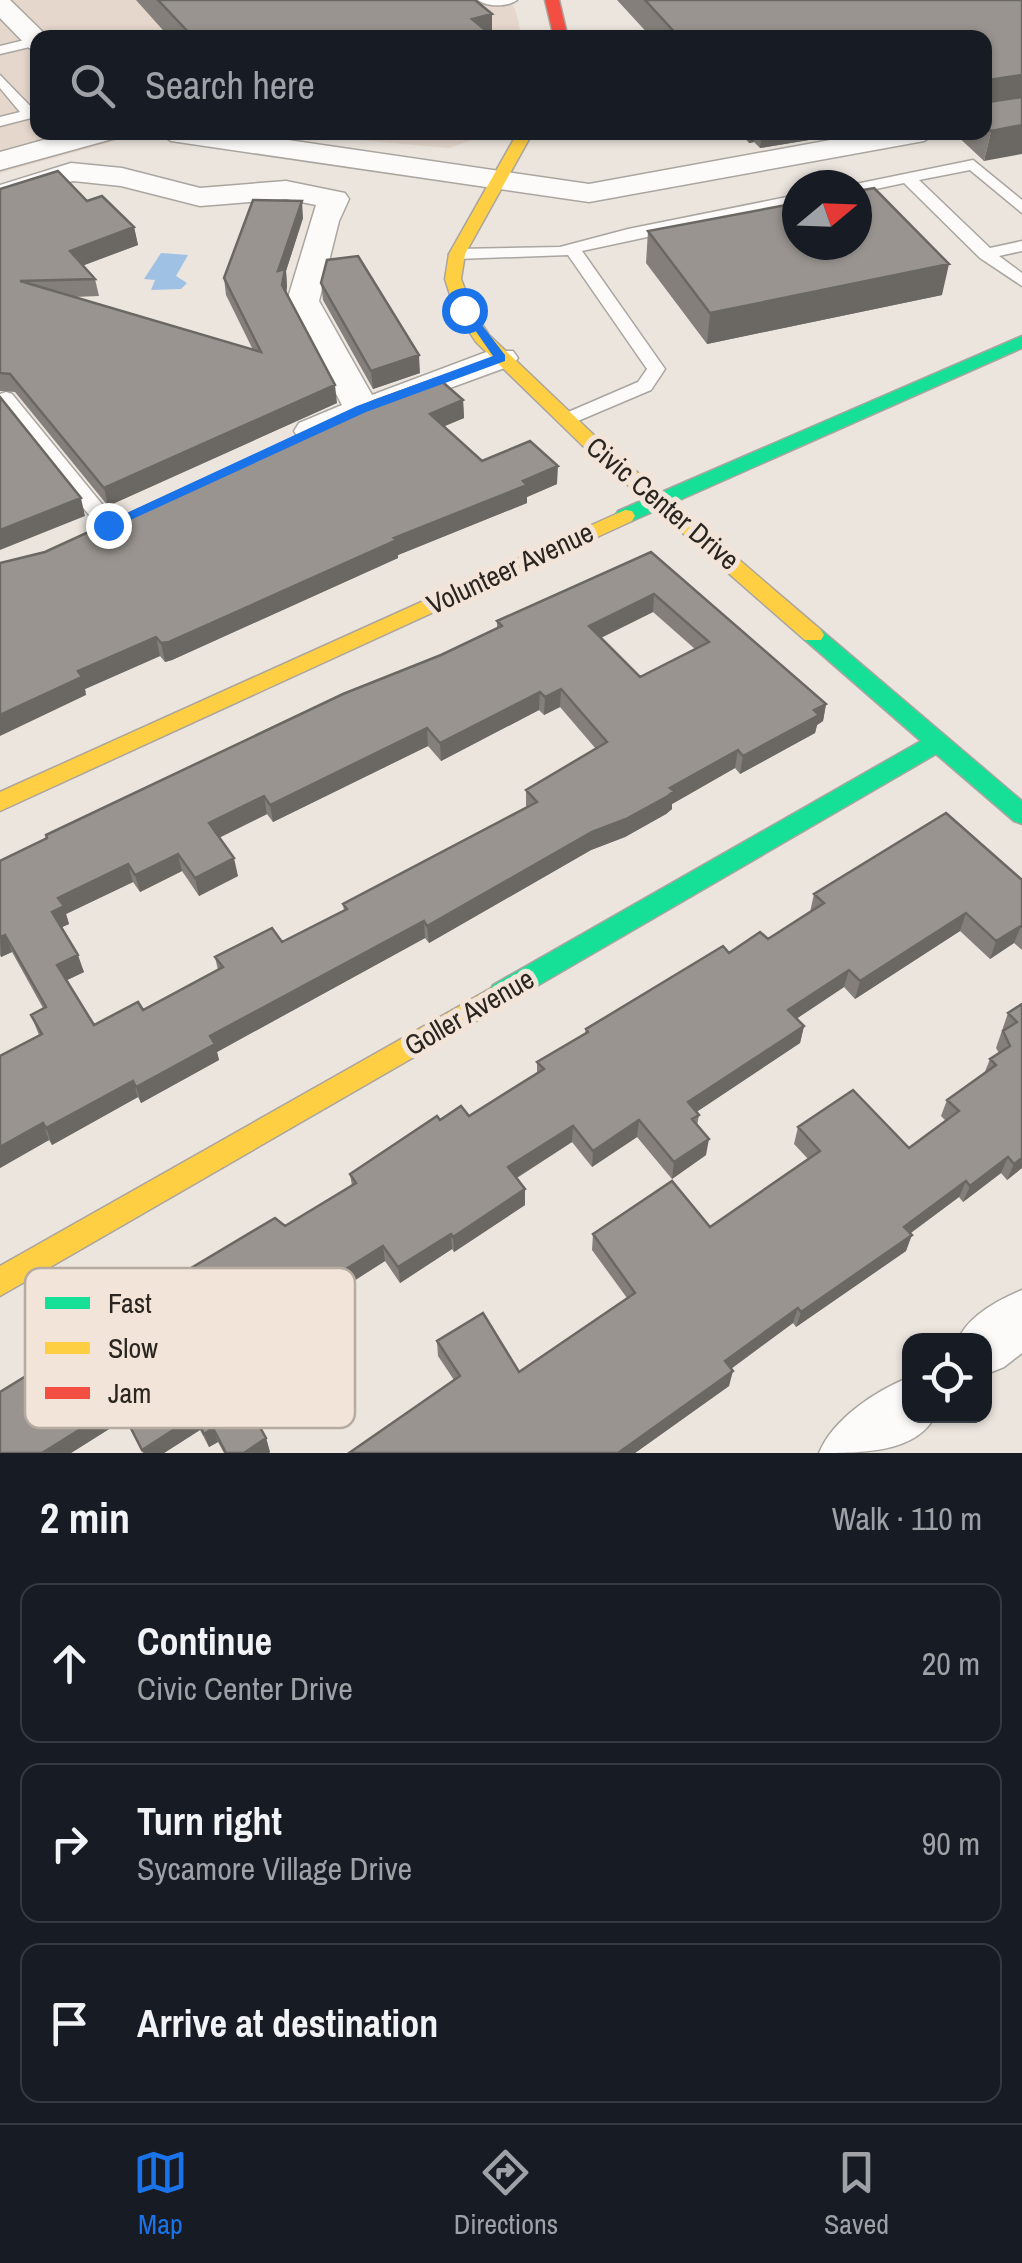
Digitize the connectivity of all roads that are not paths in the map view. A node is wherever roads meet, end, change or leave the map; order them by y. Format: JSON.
{"nodes":[{"id":1,"x":485,"y":0,"type":"edge"},
{"id":2,"x":510,"y":0,"type":"edge"},
{"id":3,"x":552,"y":0,"type":"edge"},
{"id":4,"x":0,"y":4,"type":"edge"},
{"id":5,"x":559,"y":30,"type":"edge"},
{"id":6,"x":30,"y":35,"type":"edge"},
{"id":7,"x":30,"y":44,"type":"edge"},
{"id":8,"x":0,"y":50,"type":"edge"},
{"id":9,"x":0,"y":79,"type":"edge"},
{"id":10,"x":0,"y":122,"type":"edge"},
{"id":11,"x":77,"y":140,"type":"edge"},
{"id":12,"x":220,"y":140,"type":"edge"},
{"id":13,"x":521,"y":140,"type":"edge"},
{"id":14,"x":881,"y":140,"type":"edge"},
{"id":15,"x":241,"y":146,"type":"junction"},
{"id":16,"x":0,"y":161,"type":"edge"},
{"id":17,"x":907,"y":178,"type":"junction"},
{"id":18,"x":496,"y":181,"type":"junction"},
{"id":19,"x":872,"y":185,"type":"edge"},
{"id":20,"x":0,"y":195,"type":"edge"},
{"id":21,"x":200,"y":197,"type":"junction"},
{"id":22,"x":782,"y":203,"type":"edge"},
{"id":23,"x":1020,"y":204,"type":"edge"},
{"id":24,"x":1022,"y":246,"type":"edge"},
{"id":25,"x":571,"y":248,"type":"junction"},
{"id":26,"x":457,"y":254,"type":"junction"},
{"id":27,"x":986,"y":254,"type":"junction"},
{"id":28,"x":1022,"y":281,"type":"edge"},
{"id":29,"x":1022,"y":340,"type":"edge"},
{"id":30,"x":501,"y":358,"type":"junction"},
{"id":31,"x":6,"y":398,"type":"edge"},
{"id":32,"x":362,"y":409,"type":"junction"},
{"id":33,"x":566,"y":420,"type":"junction"},
{"id":34,"x":289,"y":442,"type":"edge"},
{"id":35,"x":661,"y":499,"type":"junction"},
{"id":36,"x":144,"y":508,"type":"edge"},
{"id":37,"x":93,"y":532,"type":"joint"},
{"id":38,"x":938,"y":742,"type":"junction"},
{"id":39,"x":0,"y":802,"type":"edge"},
{"id":40,"x":1022,"y":815,"type":"edge"},
{"id":41,"x":0,"y":1282,"type":"edge"},
{"id":42,"x":1022,"y":1318,"type":"edge"},
{"id":43,"x":992,"y":1341,"type":"edge"},
{"id":44,"x":902,"y":1412,"type":"edge"},
{"id":45,"x":849,"y":1453,"type":"edge"}],
"edges":[{"from":1,"to":2,"type":"lane"},
{"from":3,"to":5,"type":"street"},
{"from":4,"to":6,"type":"street"},
{"from":7,"to":8,"type":"lane"},
{"from":9,"to":10,"type":"lane"},
{"from":11,"to":16,"type":"street"},
{"from":12,"to":15,"type":"street"},
{"from":13,"to":18,"type":"street"},
{"from":14,"to":18,"type":"street"},
{"from":15,"to":18,"type":"street"},
{"from":15,"to":21,"type":"street"},
{"from":17,"to":19,"type":"lane"},
{"from":17,"to":23,"type":"lane"},
{"from":17,"to":27,"type":"lane"},
{"from":18,"to":26,"type":"street"},
{"from":20,"to":21,"type":"street"},
{"from":21,"to":32,"type":"street"},
{"from":22,"to":25,"type":"lane"},
{"from":24,"to":27,"type":"lane"},
{"from":25,"to":26,"type":"lane"},
{"from":25,"to":33,"type":"lane"},
{"from":26,"to":30,"type":"street","name":"Civic Center Drive"},
{"from":27,"to":28,"type":"lane"},
{"from":29,"to":35,"type":"street","name":"Volunteer Avenue"},
{"from":30,"to":32,"type":"street"},
{"from":30,"to":33,"type":"street","name":"Civic Center Drive"},
{"from":31,"to":37,"type":"lane"},
{"from":32,"to":34,"type":"street"},
{"from":33,"to":35,"type":"street","name":"Civic Center Drive"},
{"from":35,"to":38,"type":"street","name":"Civic Center Drive"},
{"from":35,"to":39,"type":"street","name":"Volunteer Avenue"},
{"from":36,"to":37,"type":"street"},
{"from":38,"to":40,"type":"street","name":"Civic Center Drive"},
{"from":38,"to":41,"type":"street","name":"Goller Avenue"},
{"from":42,"to":43,"type":"street"},
{"from":44,"to":45,"type":"street"}]}
